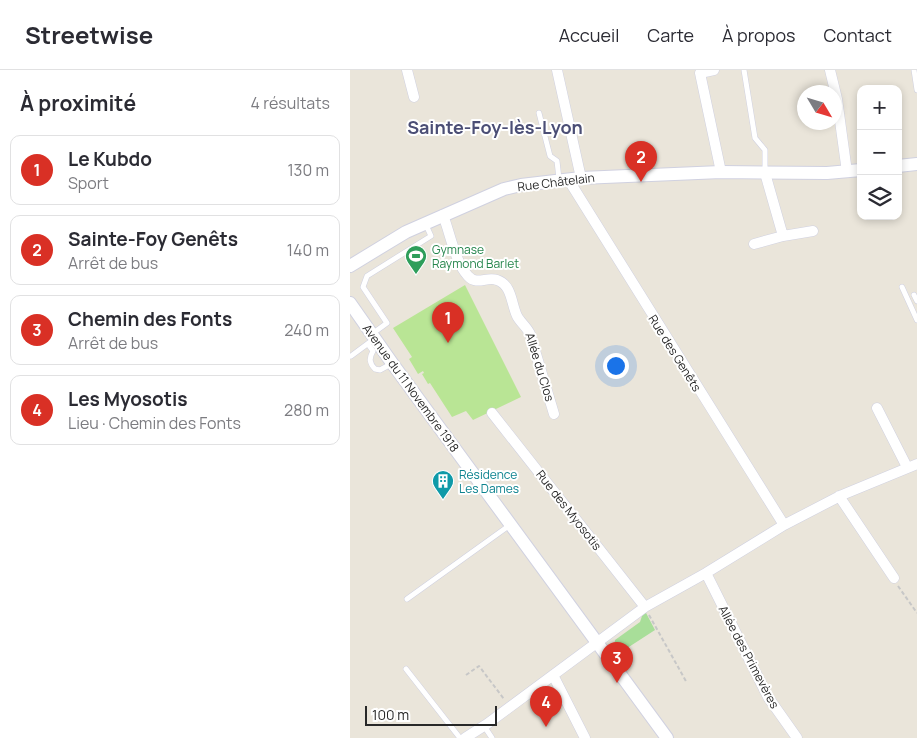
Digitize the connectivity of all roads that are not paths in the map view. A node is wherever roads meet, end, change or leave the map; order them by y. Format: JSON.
{"nodes":[{"id":1,"x":408,"y":70,"type":"edge"},
{"id":2,"x":557,"y":70,"type":"edge"},
{"id":3,"x":714,"y":70,"type":"edge"},
{"id":4,"x":744,"y":70,"type":"edge"},
{"id":5,"x":830,"y":70,"type":"edge"},
{"id":6,"x":914,"y":70,"type":"edge"},
{"id":7,"x":917,"y":90,"type":"edge"},
{"id":8,"x":414,"y":97,"type":"dead end"},
{"id":9,"x":539,"y":113,"type":"dead end"},
{"id":10,"x":917,"y":164,"type":"edge"},
{"id":11,"x":902,"y":166,"type":"edge"},
{"id":12,"x":857,"y":171,"type":"edge"},
{"id":13,"x":722,"y":172,"type":"junction"},
{"id":14,"x":847,"y":172,"type":"junction"},
{"id":15,"x":765,"y":173,"type":"junction"},
{"id":16,"x":581,"y":178,"type":"junction"},
{"id":17,"x":564,"y":180,"type":"junction"},
{"id":18,"x":443,"y":215,"type":"junction"},
{"id":19,"x":425,"y":224,"type":"junction"},
{"id":20,"x":813,"y":231,"type":"dead end"},
{"id":21,"x":783,"y":236,"type":"junction"},
{"id":22,"x":754,"y":244,"type":"dead end"},
{"id":23,"x":350,"y":266,"type":"edge"},
{"id":24,"x":902,"y":287,"type":"dead end"},
{"id":25,"x":350,"y":302,"type":"edge"},
{"id":26,"x":917,"y":320,"type":"edge"},
{"id":27,"x":371,"y":339,"type":"junction"},
{"id":28,"x":351,"y":356,"type":"edge"},
{"id":29,"x":392,"y":363,"type":"junction"},
{"id":30,"x":877,"y":408,"type":"dead end"},
{"id":31,"x":492,"y":413,"type":"dead end"},
{"id":32,"x":554,"y":414,"type":"dead end"},
{"id":33,"x":912,"y":465,"type":"edge"},
{"id":34,"x":840,"y":496,"type":"junction"},
{"id":35,"x":510,"y":525,"type":"junction"},
{"id":36,"x":784,"y":525,"type":"junction"},
{"id":37,"x":706,"y":573,"type":"junction"},
{"id":38,"x":894,"y":578,"type":"road end"},
{"id":39,"x":407,"y":599,"type":"dead end"},
{"id":40,"x":644,"y":606,"type":"junction"},
{"id":41,"x":596,"y":642,"type":"junction"},
{"id":42,"x":406,"y":669,"type":"dead end"},
{"id":43,"x":553,"y":675,"type":"junction"},
{"id":44,"x":484,"y":726,"type":"junction"},
{"id":45,"x":460,"y":738,"type":"edge"},
{"id":46,"x":465,"y":738,"type":"edge"},
{"id":47,"x":492,"y":738,"type":"edge"},
{"id":48,"x":585,"y":738,"type":"edge"},
{"id":49,"x":667,"y":738,"type":"edge"},
{"id":50,"x":797,"y":738,"type":"edge"}],
"edges":[{"from":1,"to":8,"type":"street"},
{"from":2,"to":16,"type":"street"},
{"from":3,"to":13,"type":"street"},
{"from":4,"to":15,"type":"lane"},
{"from":5,"to":14,"type":"street"},
{"from":6,"to":7,"type":"lane"},
{"from":9,"to":17,"type":"lane"},
{"from":10,"to":11,"type":"street"},
{"from":12,"to":14,"type":"street","name":"Rue Châtelain"},
{"from":13,"to":15,"type":"street","name":"Rue Châtelain"},
{"from":13,"to":16,"type":"street","name":"Rue Châtelain"},
{"from":14,"to":15,"type":"street","name":"Rue Châtelain"},
{"from":15,"to":21,"type":"street"},
{"from":16,"to":17,"type":"street","name":"Rue Châtelain"},
{"from":17,"to":18,"type":"street","name":"Rue Châtelain"},
{"from":17,"to":36,"type":"street","name":"Rue des Genêts"},
{"from":18,"to":19,"type":"street","name":"Rue Châtelain"},
{"from":18,"to":32,"type":"street","name":"Allée du Clos"},
{"from":19,"to":23,"type":"street","name":"Rue Châtelain"},
{"from":19,"to":27,"type":"lane"},
{"from":20,"to":21,"type":"street"},
{"from":21,"to":22,"type":"street"},
{"from":24,"to":26,"type":"lane"},
{"from":25,"to":27,"type":"street","name":"Avenue du 11 Novembre 1918"},
{"from":27,"to":28,"type":"lane"},
{"from":27,"to":29,"type":"street","name":"Avenue du 11 Novembre 1918"},
{"from":27,"to":29,"type":"lane"},
{"from":29,"to":35,"type":"street","name":"Avenue du 11 Novembre 1918"},
{"from":30,"to":33,"type":"street"},
{"from":31,"to":40,"type":"street","name":"Rue des Myosotis"},
{"from":33,"to":34,"type":"street"},
{"from":34,"to":36,"type":"street"},
{"from":34,"to":38,"type":"street"},
{"from":35,"to":39,"type":"lane"},
{"from":35,"to":41,"type":"street","name":"Avenue du 11 Novembre 1918"},
{"from":36,"to":37,"type":"street"},
{"from":37,"to":40,"type":"street"},
{"from":37,"to":50,"type":"street","name":"Allée des Primevères"},
{"from":40,"to":41,"type":"street"},
{"from":41,"to":43,"type":"street"},
{"from":41,"to":49,"type":"street","name":"Avenue du 11 Novembre 1918"},
{"from":42,"to":45,"type":"lane"},
{"from":43,"to":44,"type":"street"},
{"from":43,"to":48,"type":"street"},
{"from":44,"to":46,"type":"street"},
{"from":44,"to":47,"type":"lane"}]}
